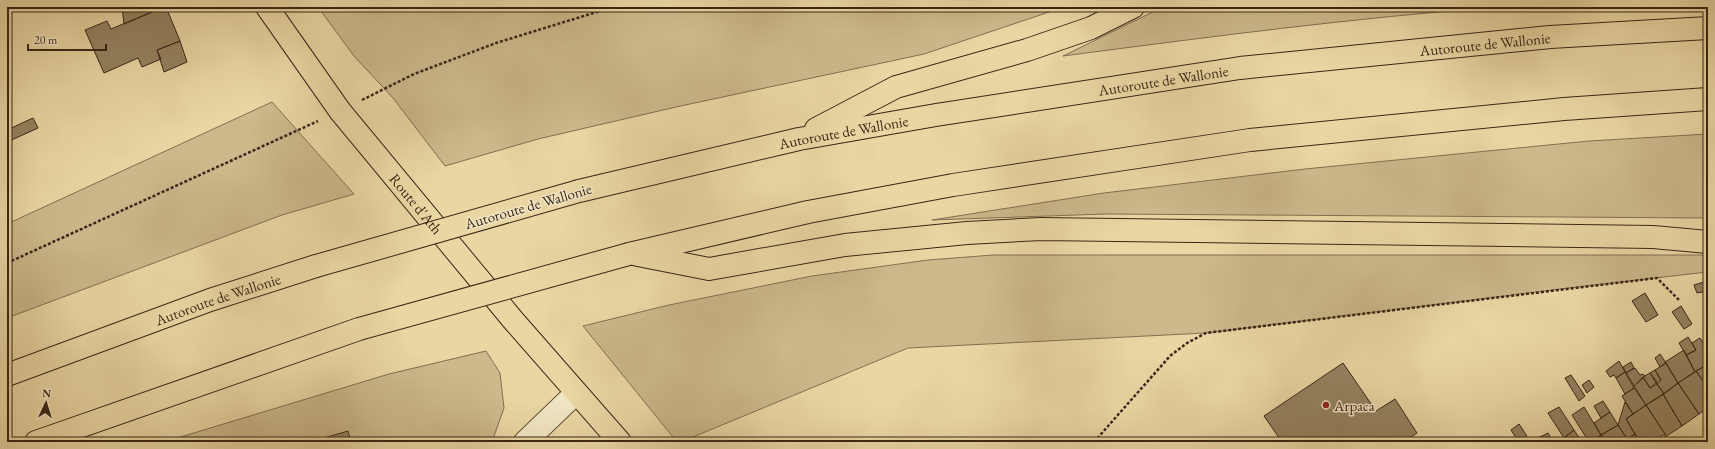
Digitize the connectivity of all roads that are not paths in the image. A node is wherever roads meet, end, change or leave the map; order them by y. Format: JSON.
{"nodes":[{"id":1,"x":267,"y":7,"type":"edge"},
{"id":2,"x":1133,"y":7,"type":"edge"},
{"id":3,"x":1708,"y":28,"type":"edge"},
{"id":4,"x":1708,"y":99,"type":"edge"},
{"id":5,"x":799,"y":139,"type":"junction"},
{"id":6,"x":1708,"y":231,"type":"edge"},
{"id":7,"x":1654,"y":237,"type":"junction"},
{"id":8,"x":1708,"y":242,"type":"edge"},
{"id":9,"x":629,"y":254,"type":"junction"},
{"id":10,"x":7,"y":375,"type":"edge"},
{"id":11,"x":576,"y":393,"type":"junction"},
{"id":12,"x":36,"y":442,"type":"edge"},
{"id":13,"x":525,"y":442,"type":"edge"},
{"id":14,"x":620,"y":442,"type":"edge"}],
"edges":[{"from":1,"to":11,"type":"main road","name":"Route d'Ath"},
{"from":2,"to":5,"type":"main road"},
{"from":3,"to":5,"type":"main road","name":"Autoroute de Wallonie"},
{"from":4,"to":9,"type":"main road"},
{"from":5,"to":10,"type":"main road","name":"Autoroute de Wallonie","bridge":true},
{"from":6,"to":7,"type":"main road"},
{"from":7,"to":8,"type":"main road"},
{"from":7,"to":9,"type":"main road"},
{"from":9,"to":12,"type":"main road","bridge":true},
{"from":11,"to":13,"type":"street"},
{"from":11,"to":14,"type":"main road","name":"Route d'Ath"}]}
